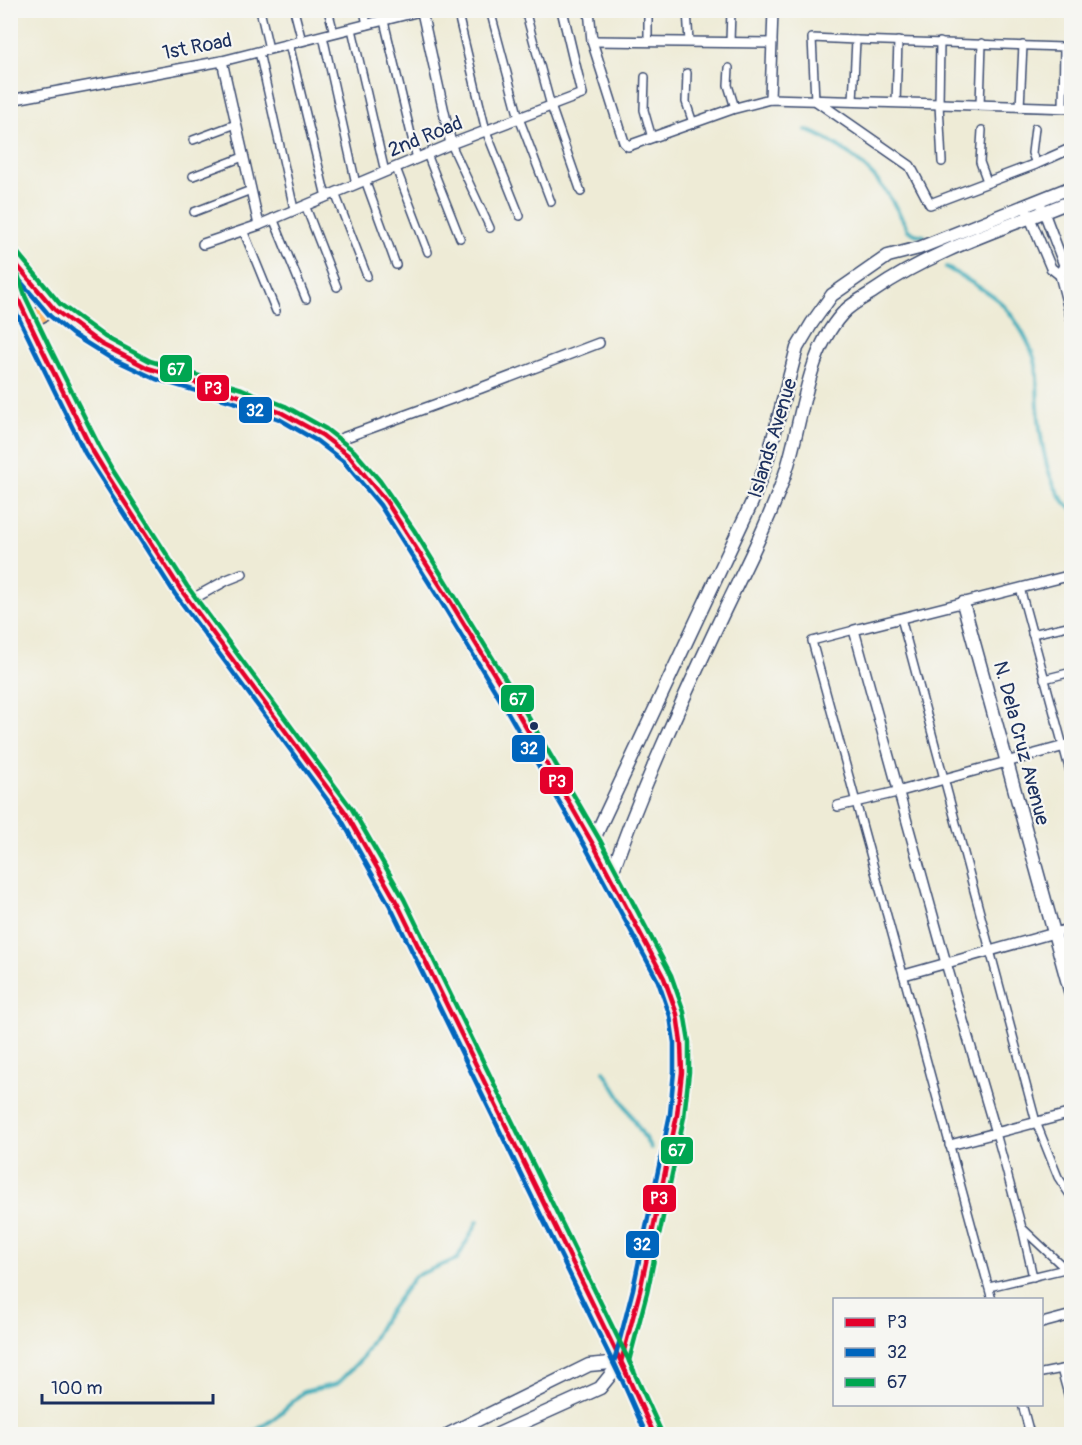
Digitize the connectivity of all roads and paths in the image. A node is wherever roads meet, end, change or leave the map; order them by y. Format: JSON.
{"nodes":[{"id":1,"x":260,"y":10,"type":"edge"},
{"id":2,"x":294,"y":10,"type":"edge"},
{"id":3,"x":328,"y":10,"type":"edge"},
{"id":4,"x":364,"y":10,"type":"edge"},
{"id":5,"x":457,"y":10,"type":"edge"},
{"id":6,"x":490,"y":10,"type":"edge"},
{"id":7,"x":525,"y":10,"type":"edge"},
{"id":8,"x":562,"y":10,"type":"edge"},
{"id":9,"x":589,"y":10,"type":"edge"},
{"id":10,"x":648,"y":10,"type":"edge"},
{"id":11,"x":687,"y":10,"type":"edge"},
{"id":12,"x":731,"y":10,"type":"edge"},
{"id":13,"x":772,"y":10,"type":"edge"},
{"id":14,"x":423,"y":11,"type":"edge"},
{"id":15,"x":397,"y":14,"type":"edge"},
{"id":16,"x":384,"y":21,"type":"junction"},
{"id":17,"x":367,"y":25,"type":"junction"},
{"id":18,"x":352,"y":29,"type":"junction"},
{"id":19,"x":334,"y":33,"type":"junction"},
{"id":20,"x":323,"y":36,"type":"junction"},
{"id":21,"x":856,"y":40,"type":"junction"},
{"id":22,"x":302,"y":41,"type":"junction"},
{"id":23,"x":592,"y":41,"type":"junction"},
{"id":24,"x":898,"y":41,"type":"junction"},
{"id":25,"x":648,"y":42,"type":"junction"},
{"id":26,"x":688,"y":42,"type":"junction"},
{"id":27,"x":730,"y":42,"type":"junction"},
{"id":28,"x":940,"y":42,"type":"junction"},
{"id":29,"x":772,"y":43,"type":"junction"},
{"id":30,"x":289,"y":44,"type":"junction"},
{"id":31,"x":982,"y":44,"type":"junction"},
{"id":32,"x":1023,"y":45,"type":"junction"},
{"id":33,"x":269,"y":49,"type":"junction"},
{"id":34,"x":259,"y":52,"type":"junction"},
{"id":35,"x":222,"y":60,"type":"junction"},
{"id":36,"x":729,"y":68,"type":"dead end"},
{"id":37,"x":687,"y":73,"type":"dead end"},
{"id":38,"x":645,"y":77,"type":"dead end"},
{"id":39,"x":770,"y":99,"type":"junction"},
{"id":40,"x":10,"y":100,"type":"edge"},
{"id":41,"x":814,"y":100,"type":"junction"},
{"id":42,"x":853,"y":101,"type":"junction"},
{"id":43,"x":896,"y":103,"type":"junction"},
{"id":44,"x":939,"y":104,"type":"junction"},
{"id":45,"x":980,"y":105,"type":"junction"},
{"id":46,"x":551,"y":106,"type":"junction"},
{"id":47,"x":1020,"y":107,"type":"junction"},
{"id":48,"x":735,"y":108,"type":"junction"},
{"id":49,"x":1067,"y":108,"type":"edge"},
{"id":50,"x":519,"y":118,"type":"junction"},
{"id":51,"x":693,"y":123,"type":"junction"},
{"id":52,"x":236,"y":124,"type":"junction"},
{"id":53,"x":1035,"y":128,"type":"dead end"},
{"id":54,"x":982,"y":130,"type":"dead end"},
{"id":55,"x":486,"y":131,"type":"junction"},
{"id":56,"x":652,"y":138,"type":"junction"},
{"id":57,"x":194,"y":140,"type":"dead end"},
{"id":58,"x":451,"y":144,"type":"junction"},
{"id":59,"x":1071,"y":148,"type":"edge"},
{"id":60,"x":428,"y":154,"type":"junction"},
{"id":61,"x":243,"y":157,"type":"junction"},
{"id":62,"x":417,"y":159,"type":"junction"},
{"id":63,"x":942,"y":162,"type":"dead end"},
{"id":64,"x":1036,"y":164,"type":"junction"},
{"id":65,"x":396,"y":168,"type":"junction"},
{"id":66,"x":386,"y":172,"type":"junction"},
{"id":67,"x":193,"y":176,"type":"dead end"},
{"id":68,"x":987,"y":181,"type":"junction"},
{"id":69,"x":361,"y":182,"type":"junction"},
{"id":70,"x":1071,"y":187,"type":"edge"},
{"id":71,"x":251,"y":190,"type":"junction"},
{"id":72,"x":582,"y":192,"type":"dead end"},
{"id":73,"x":331,"y":195,"type":"junction"},
{"id":74,"x":1071,"y":201,"type":"edge"},
{"id":75,"x":551,"y":202,"type":"dead end"},
{"id":76,"x":305,"y":205,"type":"junction"},
{"id":77,"x":1042,"y":206,"type":"junction"},
{"id":78,"x":294,"y":209,"type":"junction"},
{"id":79,"x":194,"y":212,"type":"dead end"},
{"id":80,"x":1028,"y":212,"type":"junction"},
{"id":81,"x":520,"y":216,"type":"dead end"},
{"id":82,"x":273,"y":218,"type":"junction"},
{"id":83,"x":259,"y":225,"type":"junction"},
{"id":84,"x":490,"y":228,"type":"dead end"},
{"id":85,"x":243,"y":230,"type":"junction"},
{"id":86,"x":460,"y":238,"type":"dead end"},
{"id":87,"x":203,"y":244,"type":"dead end"},
{"id":88,"x":428,"y":252,"type":"dead end"},
{"id":89,"x":10,"y":256,"type":"edge"},
{"id":90,"x":396,"y":265,"type":"dead end"},
{"id":91,"x":1060,"y":275,"type":"junction"},
{"id":92,"x":368,"y":276,"type":"dead end"},
{"id":93,"x":10,"y":277,"type":"edge"},
{"id":94,"x":1067,"y":284,"type":"edge"},
{"id":95,"x":337,"y":287,"type":"dead end"},
{"id":96,"x":306,"y":299,"type":"dead end"},
{"id":97,"x":53,"y":308,"type":"junction"},
{"id":98,"x":276,"y":311,"type":"dead end"},
{"id":99,"x":29,"y":321,"type":"junction"},
{"id":100,"x":1071,"y":321,"type":"edge"},
{"id":101,"x":599,"y":344,"type":"dead end"},
{"id":102,"x":332,"y":442,"type":"junction"},
{"id":103,"x":242,"y":574,"type":"dead end"},
{"id":104,"x":1071,"y":576,"type":"edge"},
{"id":105,"x":1020,"y":588,"type":"junction"},
{"id":106,"x":189,"y":602,"type":"junction"},
{"id":107,"x":963,"y":603,"type":"junction"},
{"id":108,"x":900,"y":618,"type":"junction"},
{"id":109,"x":1071,"y":625,"type":"edge"},
{"id":110,"x":854,"y":630,"type":"junction"},
{"id":111,"x":1032,"y":634,"type":"junction"},
{"id":112,"x":1071,"y":672,"type":"edge"},
{"id":113,"x":1044,"y":679,"type":"junction"},
{"id":114,"x":1067,"y":746,"type":"edge"},
{"id":115,"x":1007,"y":763,"type":"junction"},
{"id":116,"x":942,"y":779,"type":"junction"},
{"id":117,"x":1071,"y":779,"type":"edge"},
{"id":118,"x":897,"y":792,"type":"junction"},
{"id":119,"x":856,"y":801,"type":"junction"},
{"id":120,"x":838,"y":806,"type":"dead end"},
{"id":121,"x":592,"y":843,"type":"junction"},
{"id":122,"x":610,"y":876,"type":"junction"},
{"id":123,"x":1071,"y":928,"type":"edge"},
{"id":124,"x":1053,"y":932,"type":"junction"},
{"id":125,"x":991,"y":951,"type":"junction"},
{"id":126,"x":945,"y":963,"type":"junction"},
{"id":127,"x":904,"y":975,"type":"junction"},
{"id":128,"x":1071,"y":998,"type":"edge"},
{"id":129,"x":1071,"y":1113,"type":"edge"},
{"id":130,"x":1036,"y":1122,"type":"junction"},
{"id":131,"x":996,"y":1133,"type":"junction"},
{"id":132,"x":950,"y":1145,"type":"junction"},
{"id":133,"x":1071,"y":1198,"type":"edge"},
{"id":134,"x":1022,"y":1228,"type":"junction"},
{"id":135,"x":1065,"y":1269,"type":"junction"},
{"id":136,"x":1071,"y":1275,"type":"edge"},
{"id":137,"x":1033,"y":1277,"type":"junction"},
{"id":138,"x":989,"y":1287,"type":"junction"},
{"id":139,"x":992,"y":1298,"type":"edge"},
{"id":140,"x":1071,"y":1315,"type":"edge"},
{"id":141,"x":1043,"y":1322,"type":"edge"},
{"id":142,"x":621,"y":1362,"type":"junction"},
{"id":143,"x":1071,"y":1366,"type":"edge"},
{"id":144,"x":1060,"y":1369,"type":"junction"},
{"id":145,"x":1043,"y":1373,"type":"edge"},
{"id":146,"x":1023,"y":1406,"type":"edge"},
{"id":147,"x":1071,"y":1409,"type":"edge"},
{"id":148,"x":448,"y":1434,"type":"edge"},
{"id":149,"x":498,"y":1434,"type":"edge"},
{"id":150,"x":654,"y":1434,"type":"edge"},
{"id":151,"x":1030,"y":1434,"type":"edge"}],
"edges":[{"from":1,"to":33,"type":"street"},
{"from":2,"to":22,"type":"street"},
{"from":3,"to":19,"type":"street"},
{"from":4,"to":17,"type":"street"},
{"from":5,"to":55,"type":"street"},
{"from":6,"to":50,"type":"street"},
{"from":7,"to":46,"type":"street"},
{"from":8,"to":46,"type":"street","name":"2nd Road"},
{"from":9,"to":23,"type":"street"},
{"from":10,"to":25,"type":"street"},
{"from":11,"to":26,"type":"street"},
{"from":12,"to":27,"type":"street"},
{"from":13,"to":29,"type":"street"},
{"from":14,"to":15,"type":"street","name":"1st Road"},
{"from":14,"to":58,"type":"street"},
{"from":15,"to":16,"type":"street","name":"1st Road"},
{"from":16,"to":17,"type":"street","name":"1st Road"},
{"from":16,"to":62,"type":"street"},
{"from":17,"to":18,"type":"street","name":"1st Road"},
{"from":18,"to":19,"type":"street","name":"1st Road"},
{"from":18,"to":66,"type":"street"},
{"from":19,"to":20,"type":"street","name":"1st Road"},
{"from":20,"to":22,"type":"street","name":"1st Road"},
{"from":20,"to":69,"type":"street"},
{"from":21,"to":24,"type":"street"},
{"from":21,"to":41,"type":"street"},
{"from":21,"to":42,"type":"street"},
{"from":22,"to":30,"type":"street","name":"1st Road"},
{"from":23,"to":25,"type":"street"},
{"from":23,"to":56,"type":"street"},
{"from":24,"to":28,"type":"street"},
{"from":24,"to":43,"type":"street"},
{"from":25,"to":26,"type":"street"},
{"from":26,"to":27,"type":"street"},
{"from":27,"to":29,"type":"street"},
{"from":28,"to":31,"type":"street"},
{"from":28,"to":44,"type":"street"},
{"from":29,"to":39,"type":"street"},
{"from":30,"to":33,"type":"street","name":"1st Road"},
{"from":30,"to":73,"type":"street"},
{"from":31,"to":32,"type":"street"},
{"from":31,"to":45,"type":"street"},
{"from":32,"to":47,"type":"street"},
{"from":32,"to":49,"type":"street"},
{"from":33,"to":34,"type":"street","name":"1st Road"},
{"from":34,"to":35,"type":"street","name":"1st Road"},
{"from":34,"to":78,"type":"street"},
{"from":35,"to":40,"type":"street","name":"1st Road"},
{"from":35,"to":52,"type":"street"},
{"from":36,"to":48,"type":"street"},
{"from":37,"to":51,"type":"street"},
{"from":38,"to":56,"type":"street"},
{"from":39,"to":41,"type":"street"},
{"from":39,"to":48,"type":"street"},
{"from":41,"to":42,"type":"street"},
{"from":41,"to":68,"type":"street"},
{"from":42,"to":43,"type":"street"},
{"from":43,"to":44,"type":"street"},
{"from":44,"to":45,"type":"street"},
{"from":44,"to":63,"type":"street"},
{"from":45,"to":47,"type":"street"},
{"from":46,"to":50,"type":"street","name":"2nd Road"},
{"from":46,"to":72,"type":"street"},
{"from":47,"to":49,"type":"street"},
{"from":48,"to":51,"type":"street"},
{"from":50,"to":55,"type":"street","name":"2nd Road"},
{"from":50,"to":75,"type":"street"},
{"from":51,"to":56,"type":"street"},
{"from":52,"to":57,"type":"street"},
{"from":52,"to":61,"type":"street"},
{"from":53,"to":64,"type":"street"},
{"from":54,"to":68,"type":"street"},
{"from":55,"to":58,"type":"street","name":"2nd Road"},
{"from":55,"to":81,"type":"street"},
{"from":58,"to":60,"type":"street","name":"2nd Road"},
{"from":58,"to":84,"type":"street"},
{"from":59,"to":64,"type":"street"},
{"from":60,"to":62,"type":"street","name":"2nd Road"},
{"from":60,"to":86,"type":"street"},
{"from":61,"to":67,"type":"street"},
{"from":61,"to":71,"type":"street"},
{"from":62,"to":65,"type":"street","name":"2nd Road"},
{"from":64,"to":68,"type":"street"},
{"from":65,"to":66,"type":"street","name":"2nd Road"},
{"from":65,"to":88,"type":"street"},
{"from":66,"to":69,"type":"street","name":"2nd Road"},
{"from":69,"to":73,"type":"street","name":"2nd Road"},
{"from":69,"to":90,"type":"street"},
{"from":70,"to":77,"type":"street","name":"Islands Avenue"},
{"from":71,"to":79,"type":"street"},
{"from":71,"to":83,"type":"street"},
{"from":73,"to":76,"type":"street","name":"2nd Road"},
{"from":73,"to":92,"type":"street"},
{"from":74,"to":77,"type":"street","name":"Islands Avenue"},
{"from":76,"to":78,"type":"street","name":"2nd Road"},
{"from":76,"to":95,"type":"street"},
{"from":77,"to":80,"type":"street","name":"Islands Avenue"},
{"from":77,"to":91,"type":"street"},
{"from":78,"to":82,"type":"street","name":"2nd Road"},
{"from":80,"to":91,"type":"street"},
{"from":80,"to":121,"type":"street","name":"Islands Avenue"},
{"from":80,"to":122,"type":"street","name":"Islands Avenue"},
{"from":82,"to":83,"type":"street","name":"2nd Road"},
{"from":82,"to":96,"type":"street"},
{"from":83,"to":85,"type":"street","name":"2nd Road"},
{"from":85,"to":87,"type":"street","name":"2nd Road"},
{"from":85,"to":98,"type":"street"},
{"from":89,"to":97,"type":"main road"},
{"from":91,"to":94,"type":"street"},
{"from":93,"to":99,"type":"street"},
{"from":94,"to":100,"type":"street"},
{"from":97,"to":99,"type":"main road"},
{"from":97,"to":102,"type":"main road"},
{"from":99,"to":106,"type":"street"},
{"from":101,"to":102,"type":"street"},
{"from":102,"to":121,"type":"main road"},
{"from":103,"to":106,"type":"street"},
{"from":104,"to":105,"type":"street"},
{"from":105,"to":107,"type":"street"},
{"from":105,"to":111,"type":"street"},
{"from":106,"to":142,"type":"street"},
{"from":107,"to":108,"type":"street"},
{"from":107,"to":115,"type":"street","name":"N. Dela Cruz Avenue"},
{"from":108,"to":110,"type":"street"},
{"from":108,"to":116,"type":"street"},
{"from":109,"to":111,"type":"street"},
{"from":110,"to":118,"type":"street"},
{"from":110,"to":119,"type":"street"},
{"from":111,"to":113,"type":"street"},
{"from":112,"to":113,"type":"street"},
{"from":113,"to":114,"type":"street"},
{"from":114,"to":115,"type":"street"},
{"from":114,"to":117,"type":"street"},
{"from":115,"to":116,"type":"street"},
{"from":115,"to":124,"type":"street","name":"N. Dela Cruz Avenue"},
{"from":116,"to":118,"type":"street"},
{"from":116,"to":125,"type":"street"},
{"from":118,"to":119,"type":"street"},
{"from":118,"to":126,"type":"street"},
{"from":119,"to":120,"type":"street"},
{"from":119,"to":127,"type":"street"},
{"from":121,"to":122,"type":"main road"},
{"from":122,"to":142,"type":"main road"},
{"from":123,"to":124,"type":"street"},
{"from":124,"to":125,"type":"street"},
{"from":124,"to":128,"type":"street","name":"N. Dela Cruz Avenue"},
{"from":125,"to":126,"type":"street"},
{"from":125,"to":130,"type":"street"},
{"from":126,"to":127,"type":"street"},
{"from":126,"to":131,"type":"street"},
{"from":127,"to":132,"type":"street"},
{"from":129,"to":130,"type":"street"},
{"from":130,"to":131,"type":"street"},
{"from":130,"to":133,"type":"street"},
{"from":131,"to":132,"type":"street"},
{"from":131,"to":134,"type":"street"},
{"from":132,"to":138,"type":"street"},
{"from":134,"to":135,"type":"street"},
{"from":134,"to":137,"type":"street"},
{"from":135,"to":136,"type":"street"},
{"from":135,"to":137,"type":"street"},
{"from":137,"to":138,"type":"street"},
{"from":138,"to":139,"type":"street"},
{"from":140,"to":141,"type":"street"},
{"from":142,"to":148,"type":"street"},
{"from":142,"to":149,"type":"street"},
{"from":142,"to":150,"type":"main road"},
{"from":143,"to":144,"type":"street"},
{"from":144,"to":145,"type":"street"},
{"from":144,"to":147,"type":"street"},
{"from":146,"to":151,"type":"street"}]}
